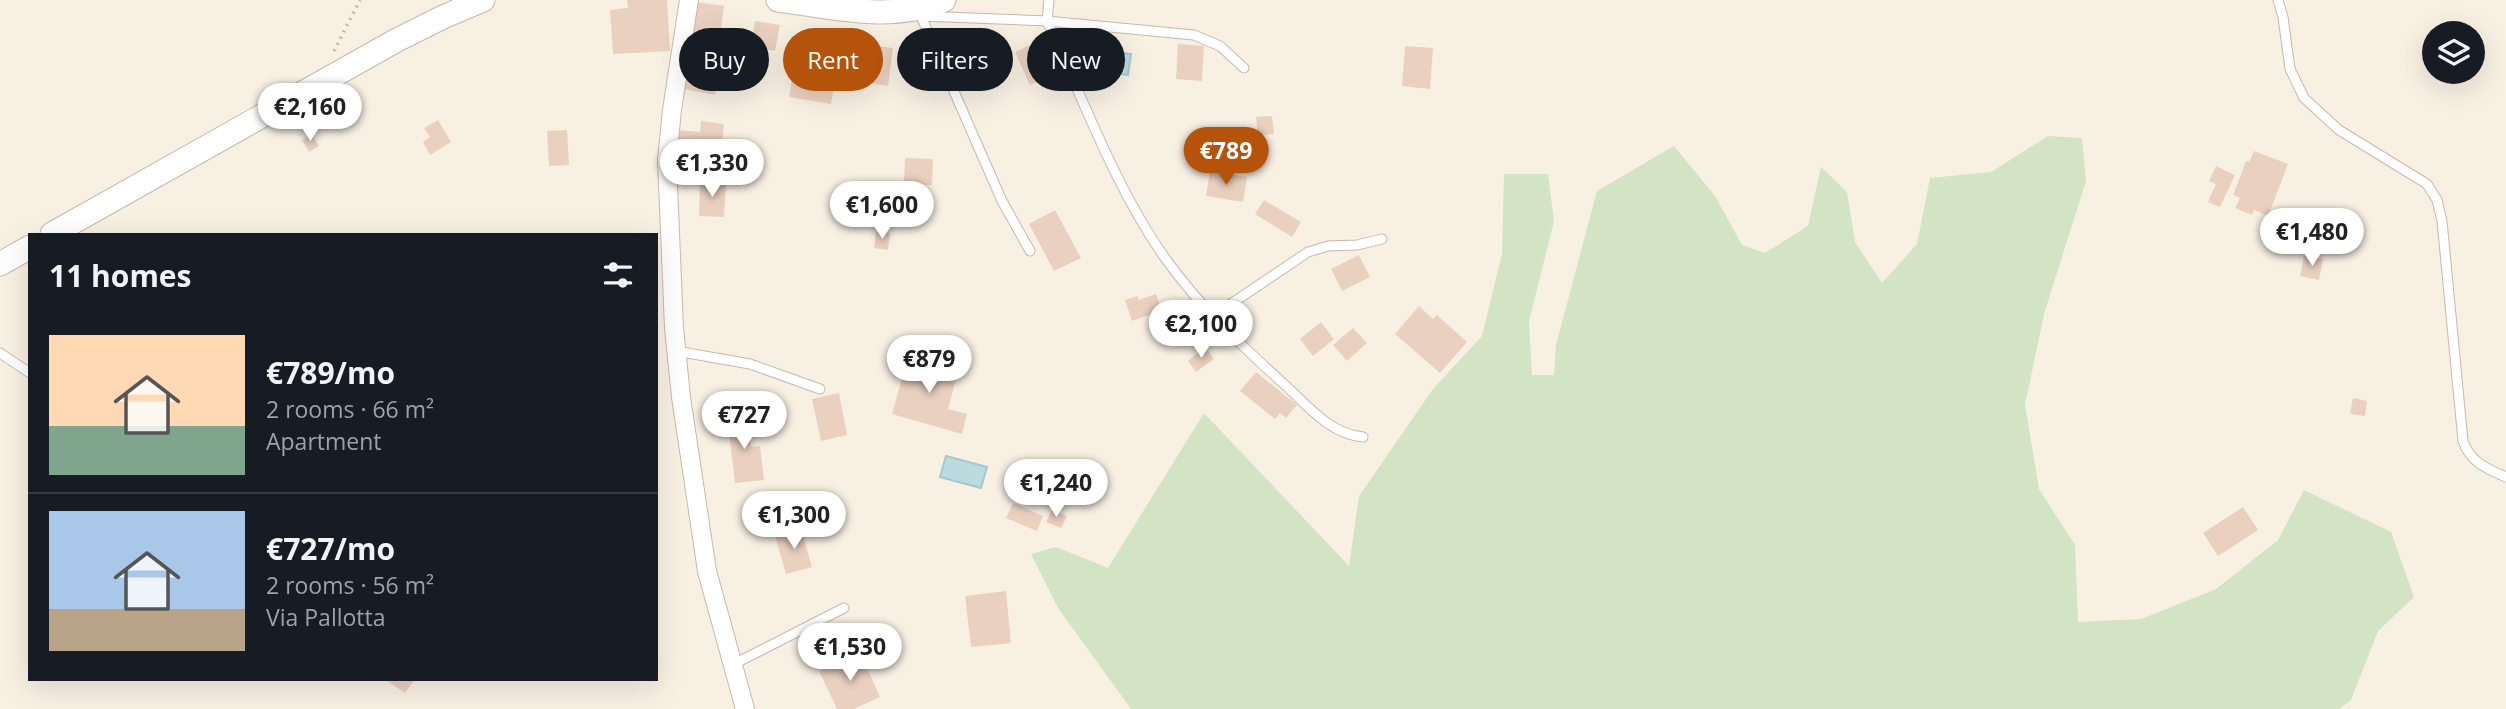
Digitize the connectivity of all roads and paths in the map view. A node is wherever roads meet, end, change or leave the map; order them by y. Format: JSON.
{"nodes":[{"id":1,"x":360,"y":0,"type":"edge"},
{"id":2,"x":483,"y":0,"type":"edge"},
{"id":3,"x":690,"y":0,"type":"edge"},
{"id":4,"x":778,"y":0,"type":"edge"},
{"id":5,"x":944,"y":0,"type":"edge"},
{"id":6,"x":1049,"y":0,"type":"edge"},
{"id":7,"x":2277,"y":0,"type":"edge"},
{"id":8,"x":869,"y":12,"type":"junction"},
{"id":9,"x":921,"y":16,"type":"junction"},
{"id":10,"x":1047,"y":21,"type":"junction"},
{"id":11,"x":334,"y":52,"type":"dead end"},
{"id":12,"x":1244,"y":68,"type":"dead end"},
{"id":13,"x":54,"y":233,"type":"edge"},
{"id":14,"x":1382,"y":239,"type":"dead end"},
{"id":15,"x":28,"y":248,"type":"edge"},
{"id":16,"x":1030,"y":251,"type":"dead end"},
{"id":17,"x":0,"y":264,"type":"edge"},
{"id":18,"x":1213,"y":316,"type":"junction"},
{"id":19,"x":676,"y":351,"type":"junction"},
{"id":20,"x":0,"y":353,"type":"edge"},
{"id":21,"x":28,"y":372,"type":"edge"},
{"id":22,"x":820,"y":389,"type":"dead end"},
{"id":23,"x":1363,"y":438,"type":"dead end"},
{"id":24,"x":2506,"y":477,"type":"edge"},
{"id":25,"x":844,"y":608,"type":"dead end"},
{"id":26,"x":734,"y":664,"type":"junction"},
{"id":27,"x":745,"y":709,"type":"edge"}],
"edges":[{"from":1,"to":11,"type":"path"},
{"from":2,"to":13,"type":"street"},
{"from":3,"to":19,"type":"street"},
{"from":4,"to":8,"type":"street"},
{"from":5,"to":8,"type":"street"},
{"from":6,"to":10,"type":"lane"},
{"from":7,"to":24,"type":"lane"},
{"from":8,"to":9,"type":"lane"},
{"from":9,"to":10,"type":"lane"},
{"from":9,"to":16,"type":"lane"},
{"from":10,"to":12,"type":"lane"},
{"from":10,"to":18,"type":"lane"},
{"from":14,"to":18,"type":"lane"},
{"from":15,"to":17,"type":"street"},
{"from":18,"to":23,"type":"lane"},
{"from":19,"to":22,"type":"lane"},
{"from":19,"to":26,"type":"street"},
{"from":20,"to":21,"type":"lane"},
{"from":25,"to":26,"type":"lane"},
{"from":26,"to":27,"type":"street"}]}
